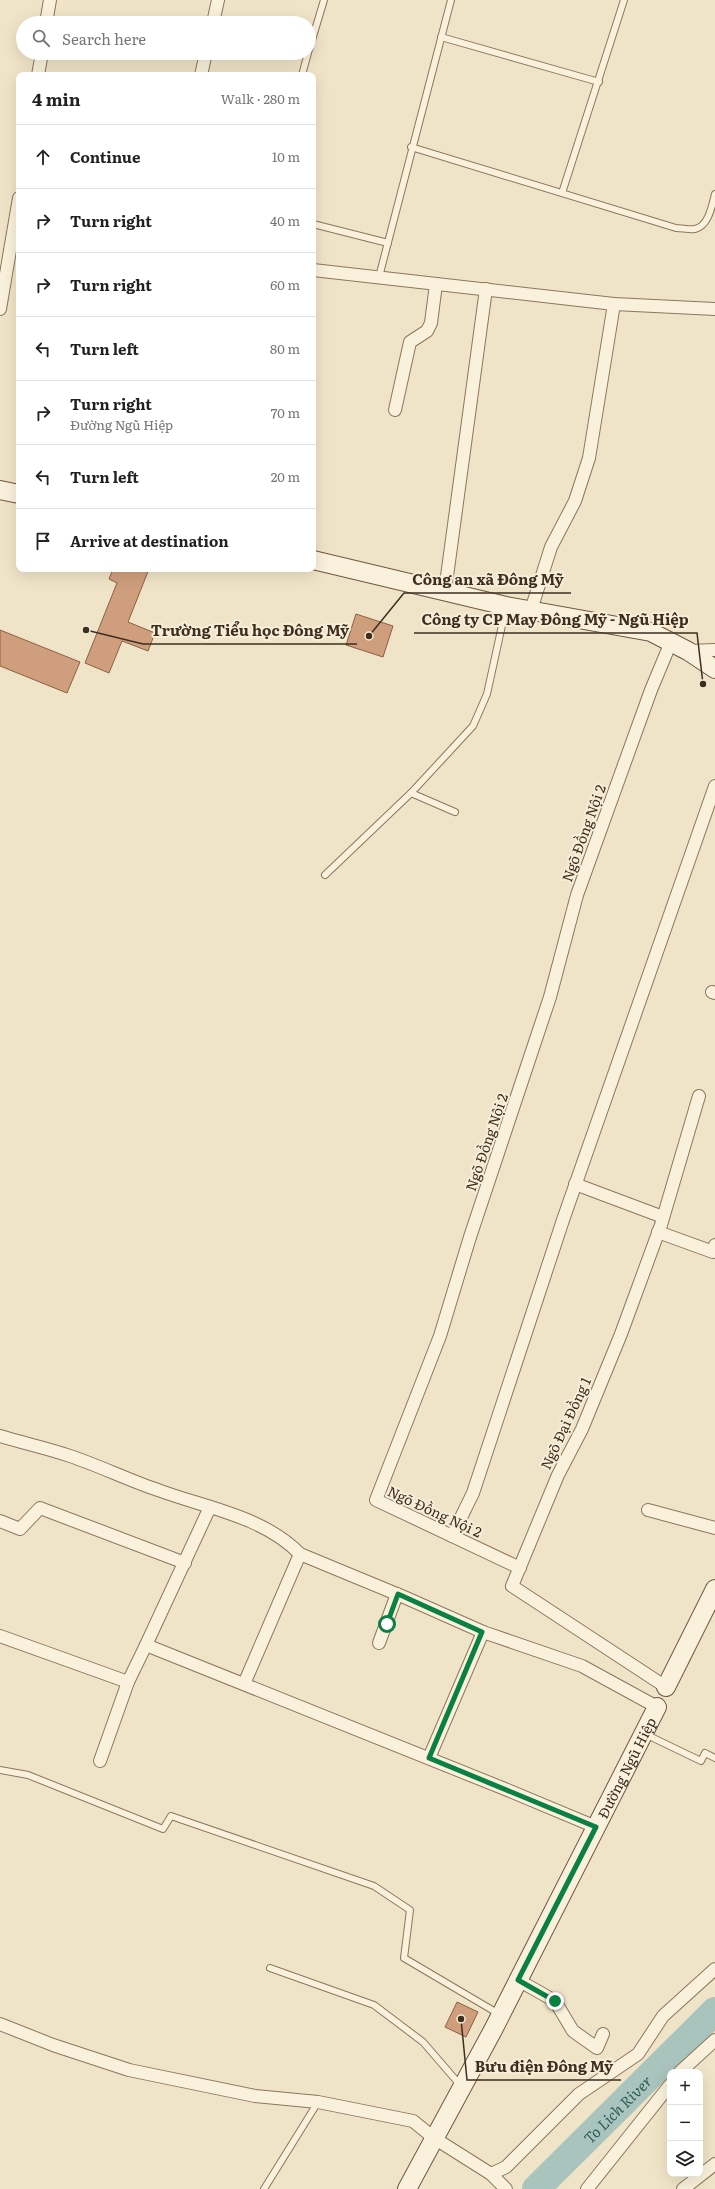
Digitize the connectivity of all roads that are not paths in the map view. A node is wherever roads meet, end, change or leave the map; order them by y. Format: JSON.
{"nodes":[{"id":1,"x":50,"y":0,"type":"edge"},
{"id":2,"x":218,"y":0,"type":"edge"},
{"id":3,"x":324,"y":0,"type":"edge"},
{"id":4,"x":451,"y":0,"type":"edge"},
{"id":5,"x":616,"y":0,"type":"edge"},
{"id":6,"x":624,"y":1,"type":"edge"},
{"id":7,"x":47,"y":16,"type":"edge"},
{"id":8,"x":215,"y":16,"type":"edge"},
{"id":9,"x":316,"y":27,"type":"edge"},
{"id":10,"x":441,"y":37,"type":"junction"},
{"id":11,"x":41,"y":60,"type":"edge"},
{"id":12,"x":204,"y":60,"type":"edge"},
{"id":13,"x":306,"y":60,"type":"edge"},
{"id":14,"x":39,"y":72,"type":"edge"},
{"id":15,"x":202,"y":72,"type":"edge"},
{"id":16,"x":303,"y":72,"type":"edge"},
{"id":17,"x":599,"y":82,"type":"junction"},
{"id":18,"x":411,"y":146,"type":"junction"},
{"id":19,"x":562,"y":193,"type":"junction"},
{"id":20,"x":715,"y":194,"type":"edge"},
{"id":21,"x":16,"y":217,"type":"edge"},
{"id":22,"x":316,"y":225,"type":"edge"},
{"id":23,"x":388,"y":243,"type":"junction"},
{"id":24,"x":10,"y":256,"type":"edge"},
{"id":25,"x":316,"y":270,"type":"edge"},
{"id":26,"x":379,"y":277,"type":"junction"},
{"id":27,"x":436,"y":284,"type":"junction"},
{"id":28,"x":486,"y":289,"type":"junction"},
{"id":29,"x":614,"y":304,"type":"junction"},
{"id":30,"x":0,"y":309,"type":"edge"},
{"id":31,"x":715,"y":309,"type":"edge"},
{"id":32,"x":395,"y":410,"type":"dead end"},
{"id":33,"x":0,"y":490,"type":"edge"},
{"id":34,"x":16,"y":493,"type":"edge"},
{"id":35,"x":316,"y":561,"type":"edge"},
{"id":36,"x":445,"y":591,"type":"junction"},
{"id":37,"x":506,"y":606,"type":"junction"},
{"id":38,"x":531,"y":610,"type":"junction"},
{"id":39,"x":670,"y":642,"type":"junction"},
{"id":40,"x":715,"y":650,"type":"edge"},
{"id":41,"x":688,"y":651,"type":"junction"},
{"id":42,"x":715,"y":669,"type":"edge"},
{"id":43,"x":715,"y":786,"type":"edge"},
{"id":44,"x":411,"y":793,"type":"junction"},
{"id":45,"x":455,"y":812,"type":"dead end"},
{"id":46,"x":325,"y":875,"type":"dead end"},
{"id":47,"x":698,"y":1096,"type":"dead end"},
{"id":48,"x":575,"y":1184,"type":"junction"},
{"id":49,"x":663,"y":1217,"type":"junction"},
{"id":50,"x":658,"y":1232,"type":"junction"},
{"id":51,"x":715,"y":1245,"type":"edge"},
{"id":52,"x":0,"y":1436,"type":"edge"},
{"id":53,"x":210,"y":1507,"type":"junction"},
{"id":54,"x":648,"y":1510,"type":"dead end"},
{"id":55,"x":0,"y":1521,"type":"edge"},
{"id":56,"x":715,"y":1528,"type":"edge"},
{"id":57,"x":452,"y":1536,"type":"junction"},
{"id":58,"x":300,"y":1554,"type":"junction"},
{"id":59,"x":185,"y":1563,"type":"junction"},
{"id":60,"x":520,"y":1568,"type":"junction"},
{"id":61,"x":715,"y":1589,"type":"edge"},
{"id":62,"x":398,"y":1594,"type":"junction"},
{"id":63,"x":482,"y":1632,"type":"junction"},
{"id":64,"x":0,"y":1636,"type":"edge"},
{"id":65,"x":380,"y":1643,"type":"dead end"},
{"id":66,"x":146,"y":1645,"type":"junction"},
{"id":67,"x":128,"y":1682,"type":"junction"},
{"id":68,"x":244,"y":1684,"type":"junction"},
{"id":69,"x":666,"y":1687,"type":"joint"},
{"id":70,"x":656,"y":1707,"type":"joint"},
{"id":71,"x":644,"y":1733,"type":"junction"},
{"id":72,"x":429,"y":1758,"type":"junction"},
{"id":73,"x":715,"y":1758,"type":"edge"},
{"id":74,"x":100,"y":1761,"type":"dead end"},
{"id":75,"x":0,"y":1770,"type":"edge"},
{"id":76,"x":596,"y":1827,"type":"junction"},
{"id":77,"x":270,"y":1968,"type":"dead end"},
{"id":78,"x":715,"y":1969,"type":"edge"},
{"id":79,"x":518,"y":1980,"type":"junction"},
{"id":80,"x":500,"y":2014,"type":"junction"},
{"id":81,"x":0,"y":2024,"type":"edge"},
{"id":82,"x":603,"y":2034,"type":"dead end"},
{"id":83,"x":715,"y":2040,"type":"edge"},
{"id":84,"x":683,"y":2069,"type":"edge"},
{"id":85,"x":462,"y":2087,"type":"junction"},
{"id":86,"x":667,"y":2089,"type":"edge"},
{"id":87,"x":318,"y":2102,"type":"junction"},
{"id":88,"x":434,"y":2138,"type":"junction"},
{"id":89,"x":715,"y":2164,"type":"edge"},
{"id":90,"x":494,"y":2177,"type":"junction"},
{"id":91,"x":264,"y":2189,"type":"edge"},
{"id":92,"x":407,"y":2189,"type":"edge"},
{"id":93,"x":506,"y":2189,"type":"edge"},
{"id":94,"x":587,"y":2189,"type":"edge"},
{"id":95,"x":683,"y":2189,"type":"edge"}],
"edges":[{"from":1,"to":7,"type":"street"},
{"from":2,"to":8,"type":"street"},
{"from":3,"to":9,"type":"lane"},
{"from":4,"to":10,"type":"lane"},
{"from":5,"to":6,"type":"lane"},
{"from":6,"to":17,"type":"lane"},
{"from":10,"to":17,"type":"lane"},
{"from":10,"to":18,"type":"lane"},
{"from":11,"to":14,"type":"street"},
{"from":12,"to":15,"type":"street"},
{"from":13,"to":16,"type":"lane"},
{"from":17,"to":19,"type":"lane"},
{"from":18,"to":19,"type":"lane"},
{"from":18,"to":23,"type":"lane"},
{"from":19,"to":20,"type":"lane"},
{"from":21,"to":24,"type":"street"},
{"from":22,"to":23,"type":"lane"},
{"from":23,"to":26,"type":"lane"},
{"from":24,"to":30,"type":"street"},
{"from":25,"to":26,"type":"street"},
{"from":26,"to":27,"type":"street"},
{"from":27,"to":28,"type":"street"},
{"from":27,"to":32,"type":"street"},
{"from":28,"to":29,"type":"street"},
{"from":28,"to":36,"type":"street"},
{"from":29,"to":31,"type":"street"},
{"from":29,"to":38,"type":"street"},
{"from":33,"to":34,"type":"street"},
{"from":35,"to":36,"type":"street"},
{"from":36,"to":37,"type":"street"},
{"from":37,"to":38,"type":"street"},
{"from":37,"to":44,"type":"lane"},
{"from":38,"to":39,"type":"street"},
{"from":39,"to":41,"type":"street"},
{"from":39,"to":57,"type":"street","name":"Ngõ Đồng Nội 2"},
{"from":40,"to":41,"type":"street"},
{"from":41,"to":42,"type":"street"},
{"from":43,"to":48,"type":"street"},
{"from":44,"to":45,"type":"lane"},
{"from":44,"to":46,"type":"lane"},
{"from":47,"to":49,"type":"street","name":"Ngõ Đại Đồng 1"},
{"from":48,"to":49,"type":"street"},
{"from":48,"to":57,"type":"street"},
{"from":49,"to":50,"type":"street","name":"Ngõ Đại Đồng 1"},
{"from":50,"to":51,"type":"street"},
{"from":50,"to":60,"type":"street","name":"Ngõ Đại Đồng 1"},
{"from":52,"to":53,"type":"street"},
{"from":53,"to":58,"type":"street"},
{"from":53,"to":59,"type":"street"},
{"from":54,"to":56,"type":"street"},
{"from":55,"to":59,"type":"street"},
{"from":57,"to":60,"type":"street","name":"Ngõ Đồng Nội 2"},
{"from":58,"to":62,"type":"street"},
{"from":58,"to":68,"type":"street"},
{"from":59,"to":66,"type":"street"},
{"from":60,"to":69,"type":"street","name":"Ngõ Đại Đồng 1"},
{"from":61,"to":69,"type":"street"},
{"from":62,"to":63,"type":"street"},
{"from":62,"to":65,"type":"street"},
{"from":63,"to":70,"type":"street"},
{"from":63,"to":72,"type":"street"},
{"from":64,"to":67,"type":"street"},
{"from":66,"to":67,"type":"street"},
{"from":66,"to":68,"type":"street"},
{"from":67,"to":74,"type":"street"},
{"from":68,"to":72,"type":"street"},
{"from":70,"to":71,"type":"street","name":"Đường Ngũ Hiệp"},
{"from":71,"to":73,"type":"lane"},
{"from":71,"to":76,"type":"street","name":"Đường Ngũ Hiệp"},
{"from":72,"to":76,"type":"street"},
{"from":75,"to":80,"type":"lane"},
{"from":76,"to":79,"type":"street","name":"Đường Ngũ Hiệp"},
{"from":77,"to":85,"type":"lane"},
{"from":78,"to":90,"type":"street"},
{"from":79,"to":80,"type":"street","name":"Đường Ngũ Hiệp"},
{"from":79,"to":82,"type":"street"},
{"from":80,"to":85,"type":"street","name":"Đường Ngũ Hiệp"},
{"from":81,"to":87,"type":"street"},
{"from":83,"to":84,"type":"street"},
{"from":85,"to":88,"type":"street","name":"Đường Ngũ Hiệp"},
{"from":86,"to":94,"type":"street"},
{"from":87,"to":88,"type":"street"},
{"from":87,"to":91,"type":"lane"},
{"from":88,"to":90,"type":"street"},
{"from":88,"to":92,"type":"street","name":"Đường Ngũ Hiệp"},
{"from":89,"to":95,"type":"street"},
{"from":90,"to":93,"type":"street"}]}
